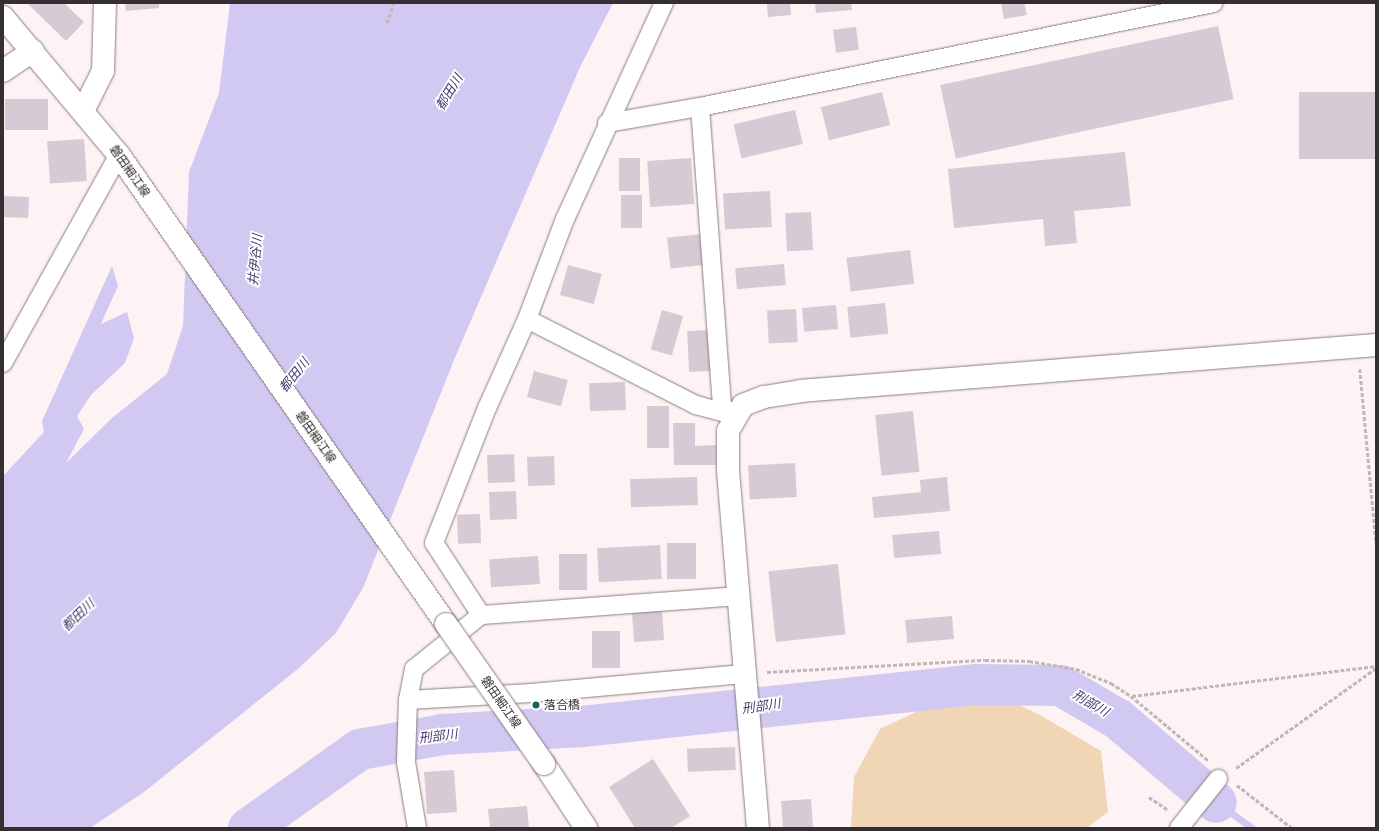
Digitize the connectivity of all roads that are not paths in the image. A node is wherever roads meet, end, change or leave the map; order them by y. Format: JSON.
{"nodes":[{"id":1,"x":105,"y":3,"type":"edge"},
{"id":2,"x":664,"y":3,"type":"edge"},
{"id":3,"x":1214,"y":3,"type":"edge"},
{"id":4,"x":3,"y":17,"type":"edge"},
{"id":5,"x":33,"y":51,"type":"junction"},
{"id":6,"x":3,"y":71,"type":"edge"},
{"id":7,"x":700,"y":107,"type":"junction"},
{"id":8,"x":84,"y":109,"type":"junction"},
{"id":9,"x":607,"y":123,"type":"junction"},
{"id":10,"x":124,"y":162,"type":"junction"},
{"id":11,"x":527,"y":319,"type":"junction"},
{"id":12,"x":1367,"y":346,"type":"edge"},
{"id":13,"x":3,"y":363,"type":"edge"},
{"id":14,"x":734,"y":416,"type":"junction"},
{"id":15,"x":737,"y":596,"type":"junction"},
{"id":16,"x":481,"y":615,"type":"junction"},
{"id":17,"x":743,"y":674,"type":"junction"},
{"id":18,"x":408,"y":706,"type":"junction"},
{"id":19,"x":1222,"y":777,"type":"road end"},
{"id":20,"x":1184,"y":821,"type":"edge"},
{"id":21,"x":417,"y":828,"type":"edge"},
{"id":22,"x":586,"y":828,"type":"edge"},
{"id":23,"x":758,"y":828,"type":"edge"}],
"edges":[{"from":1,"to":8,"type":"street"},
{"from":2,"to":9,"type":"street"},
{"from":3,"to":7,"type":"street"},
{"from":4,"to":5,"type":"street","name":"磐田細江線"},
{"from":5,"to":6,"type":"street"},
{"from":5,"to":8,"type":"street","name":"磐田細江線"},
{"from":7,"to":9,"type":"street"},
{"from":7,"to":14,"type":"street"},
{"from":8,"to":10,"type":"street","name":"磐田細江線"},
{"from":9,"to":11,"type":"street"},
{"from":10,"to":13,"type":"street"},
{"from":10,"to":22,"type":"street","name":"磐田細江線","bridge":true},
{"from":11,"to":14,"type":"street"},
{"from":11,"to":16,"type":"street"},
{"from":12,"to":14,"type":"street"},
{"from":14,"to":15,"type":"street"},
{"from":15,"to":16,"type":"street"},
{"from":15,"to":17,"type":"street"},
{"from":16,"to":18,"type":"street"},
{"from":17,"to":18,"type":"street"},
{"from":17,"to":23,"type":"street"},
{"from":18,"to":21,"type":"street"},
{"from":19,"to":20,"type":"street"}]}
